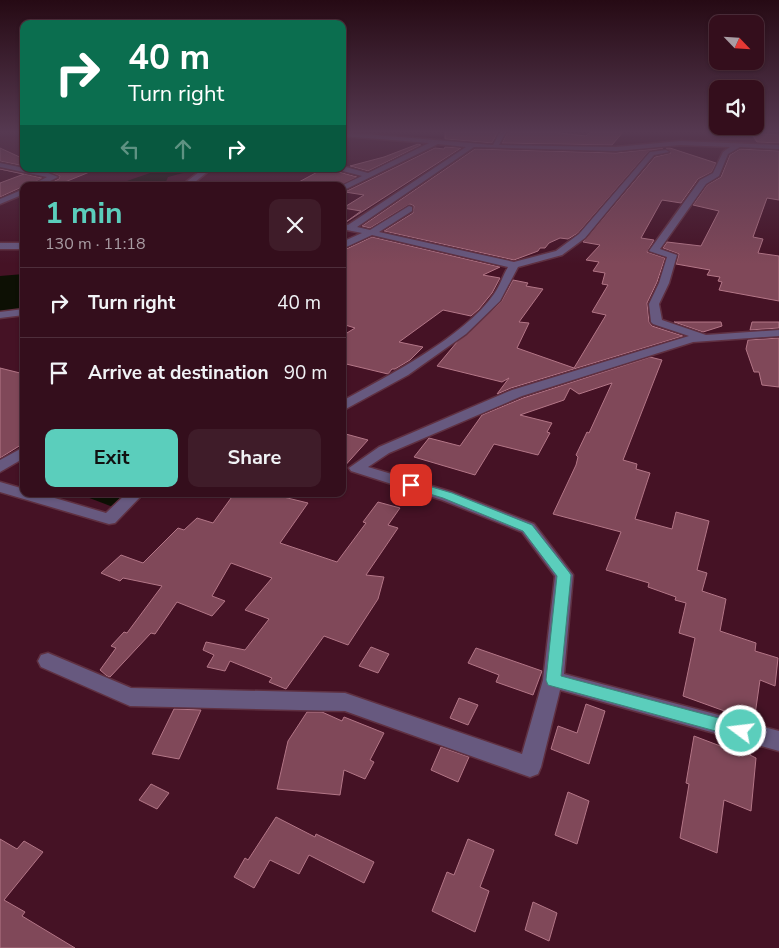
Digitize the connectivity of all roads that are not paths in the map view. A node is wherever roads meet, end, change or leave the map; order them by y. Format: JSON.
{"nodes":[{"id":1,"x":52,"y":176,"type":"edge"},
{"id":2,"x":370,"y":176,"type":"edge"},
{"id":3,"x":424,"y":176,"type":"edge"},
{"id":4,"x":632,"y":176,"type":"edge"},
{"id":5,"x":712,"y":176,"type":"edge"},
{"id":6,"x":43,"y":182,"type":"edge"},
{"id":7,"x":346,"y":187,"type":"edge"},
{"id":8,"x":20,"y":193,"type":"edge"},
{"id":9,"x":0,"y":202,"type":"edge"},
{"id":10,"x":409,"y":208,"type":"dead end"},
{"id":11,"x":346,"y":227,"type":"edge"},
{"id":12,"x":372,"y":232,"type":"junction"},
{"id":13,"x":346,"y":244,"type":"edge"},
{"id":14,"x":0,"y":246,"type":"edge"},
{"id":15,"x":20,"y":246,"type":"edge"},
{"id":16,"x":514,"y":265,"type":"junction"},
{"id":17,"x":20,"y":312,"type":"edge"},
{"id":18,"x":0,"y":315,"type":"edge"},
{"id":19,"x":779,"y":333,"type":"edge"},
{"id":20,"x":704,"y":338,"type":"junction"},
{"id":21,"x":346,"y":405,"type":"edge"},
{"id":22,"x":20,"y":454,"type":"edge"},
{"id":23,"x":0,"y":467,"type":"edge"},
{"id":24,"x":349,"y":467,"type":"edge"},
{"id":25,"x":0,"y":486,"type":"edge"},
{"id":26,"x":20,"y":493,"type":"edge"},
{"id":27,"x":34,"y":497,"type":"edge"},
{"id":28,"x":132,"y":497,"type":"edge"},
{"id":29,"x":48,"y":661,"type":"dead end"},
{"id":30,"x":553,"y":680,"type":"junction"},
{"id":31,"x":779,"y":741,"type":"edge"}],
"edges":[{"from":1,"to":6,"type":"street"},
{"from":2,"to":7,"type":"street"},
{"from":3,"to":11,"type":"street"},
{"from":4,"to":16,"type":"street"},
{"from":5,"to":20,"type":"street"},
{"from":8,"to":9,"type":"street"},
{"from":10,"to":12,"type":"street"},
{"from":11,"to":12,"type":"street"},
{"from":12,"to":13,"type":"street"},
{"from":12,"to":16,"type":"street"},
{"from":14,"to":15,"type":"street"},
{"from":16,"to":21,"type":"street"},
{"from":17,"to":18,"type":"street"},
{"from":19,"to":20,"type":"street"},
{"from":20,"to":24,"type":"street"},
{"from":22,"to":23,"type":"street"},
{"from":24,"to":30,"type":"street"},
{"from":25,"to":26,"type":"street"},
{"from":27,"to":28,"type":"street"},
{"from":29,"to":30,"type":"street"},
{"from":30,"to":31,"type":"street"}]}
